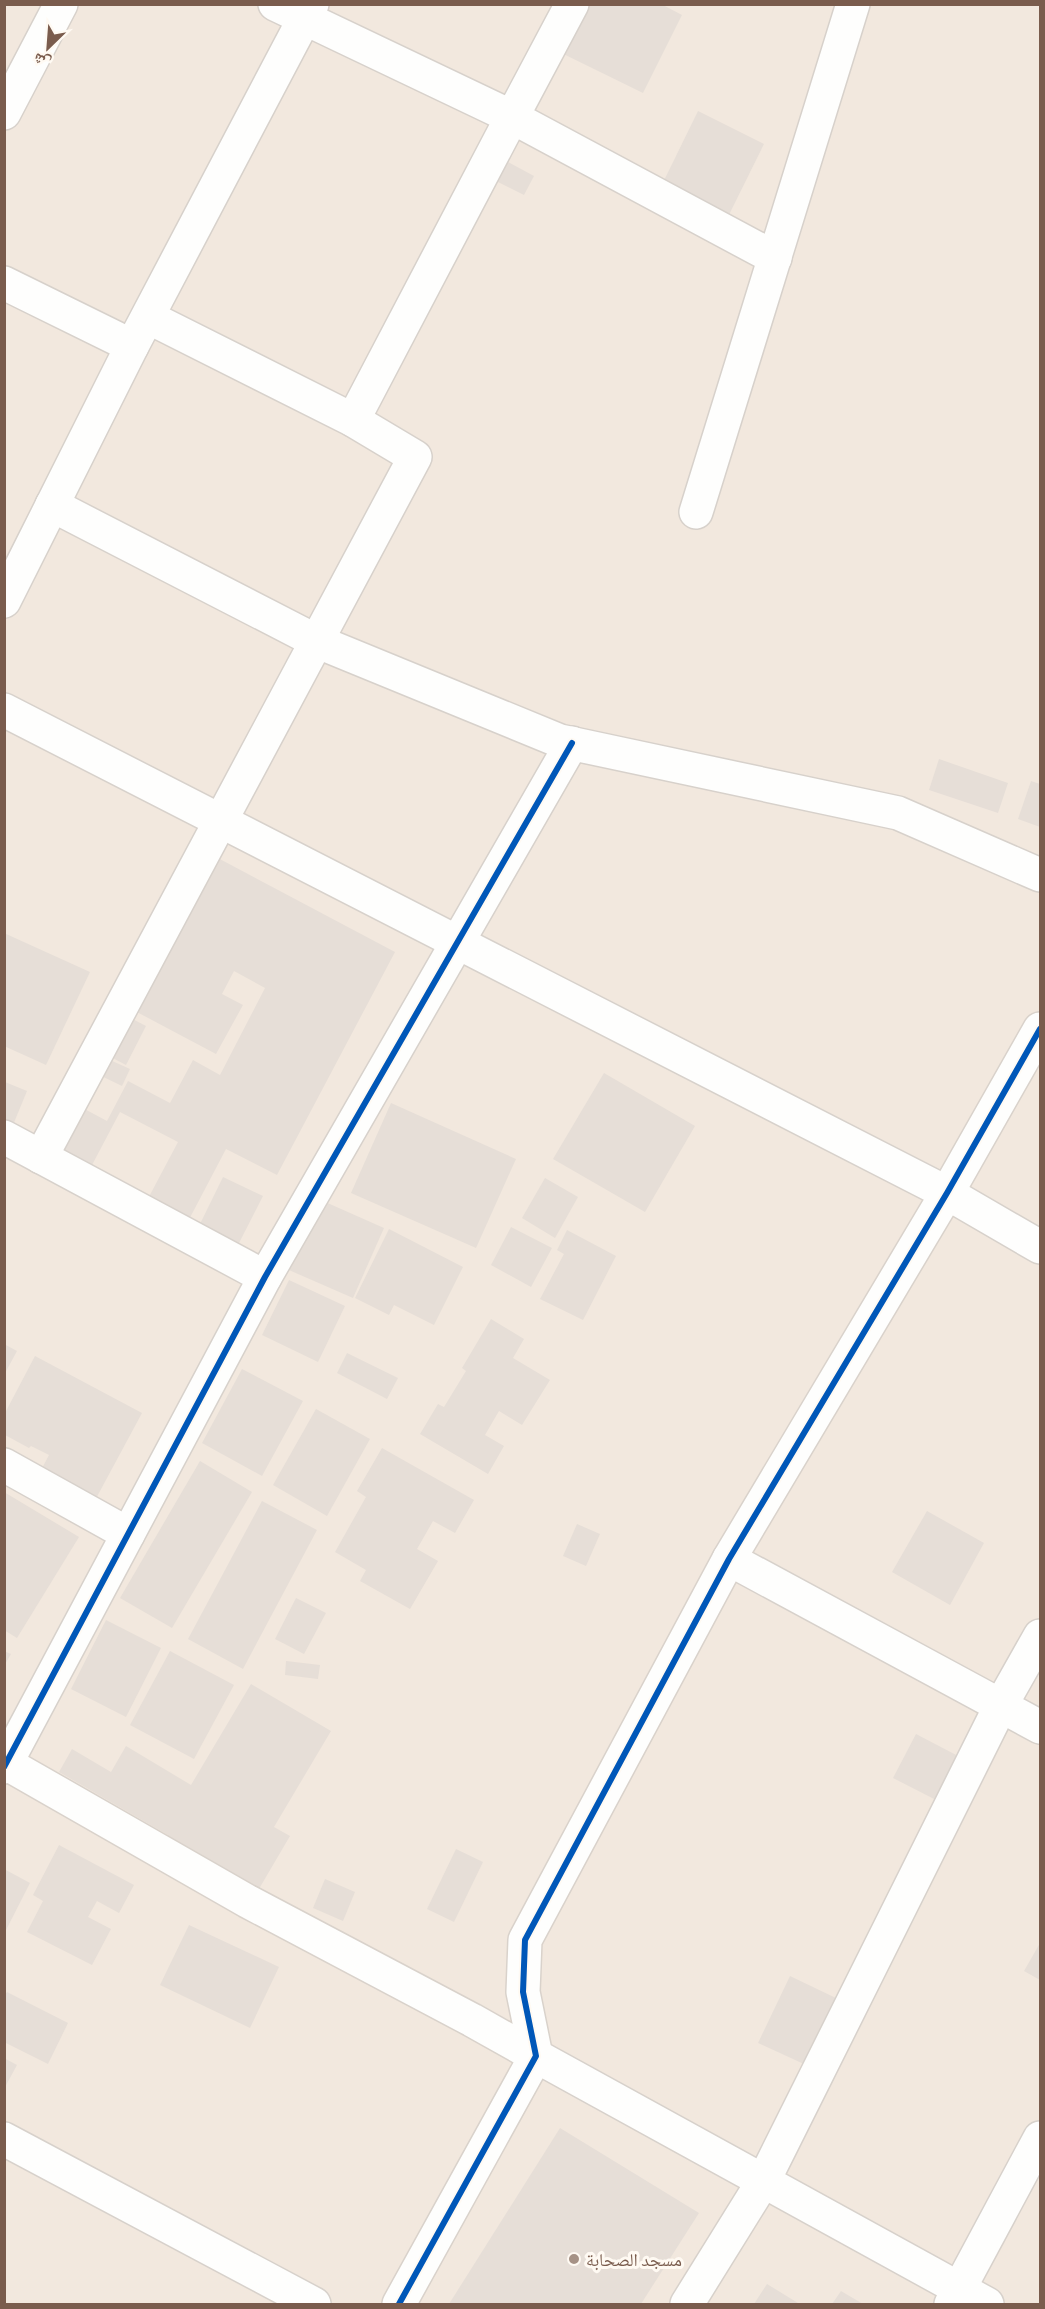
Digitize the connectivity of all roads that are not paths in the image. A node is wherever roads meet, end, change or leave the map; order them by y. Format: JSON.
{"nodes":[{"id":1,"x":61,"y":4,"type":"edge"},
{"id":2,"x":275,"y":4,"type":"edge"},
{"id":3,"x":572,"y":4,"type":"edge"},
{"id":4,"x":853,"y":4,"type":"edge"},
{"id":5,"x":308,"y":12,"type":"edge"},
{"id":6,"x":4,"y":113,"type":"edge"},
{"id":7,"x":512,"y":117,"type":"junction"},
{"id":8,"x":775,"y":258,"type":"junction"},
{"id":9,"x":4,"y":284,"type":"edge"},
{"id":10,"x":147,"y":317,"type":"junction"},
{"id":11,"x":132,"y":346,"type":"junction"},
{"id":12,"x":352,"y":420,"type":"junction"},
{"id":13,"x":52,"y":505,"type":"junction"},
{"id":14,"x":696,"y":512,"type":"dead end"},
{"id":15,"x":4,"y":601,"type":"edge"},
{"id":16,"x":315,"y":641,"type":"junction"},
{"id":17,"x":4,"y":710,"type":"edge"},
{"id":18,"x":572,"y":743,"type":"junction"},
{"id":19,"x":221,"y":821,"type":"junction"},
{"id":20,"x":1041,"y":875,"type":"edge"},
{"id":21,"x":459,"y":943,"type":"junction"},
{"id":22,"x":1041,"y":1029,"type":"edge"},
{"id":23,"x":4,"y":1137,"type":"edge"},
{"id":24,"x":41,"y":1157,"type":"junction"},
{"id":25,"x":947,"y":1193,"type":"junction"},
{"id":26,"x":1041,"y":1247,"type":"edge"},
{"id":27,"x":265,"y":1277,"type":"junction"},
{"id":28,"x":4,"y":1465,"type":"edge"},
{"id":29,"x":129,"y":1534,"type":"junction"},
{"id":30,"x":729,"y":1559,"type":"junction"},
{"id":31,"x":1041,"y":1636,"type":"edge"},
{"id":32,"x":1001,"y":1705,"type":"junction"},
{"id":33,"x":1041,"y":1727,"type":"edge"},
{"id":34,"x":5,"y":1764,"type":"edge"},
{"id":35,"x":536,"y":2056,"type":"junction"},
{"id":36,"x":1041,"y":2138,"type":"edge"},
{"id":37,"x":4,"y":2139,"type":"edge"},
{"id":38,"x":764,"y":2180,"type":"junction"},
{"id":39,"x":966,"y":2299,"type":"edge"},
{"id":40,"x":314,"y":2304,"type":"edge"},
{"id":41,"x":399,"y":2304,"type":"edge"},
{"id":42,"x":687,"y":2304,"type":"edge"}],
"edges":[{"from":1,"to":6,"type":"street"},
{"from":2,"to":5,"type":"street"},
{"from":3,"to":7,"type":"street"},
{"from":4,"to":8,"type":"street"},
{"from":5,"to":7,"type":"street"},
{"from":5,"to":10,"type":"street"},
{"from":7,"to":8,"type":"street"},
{"from":7,"to":12,"type":"street"},
{"from":8,"to":14,"type":"street"},
{"from":9,"to":11,"type":"street"},
{"from":10,"to":11,"type":"street"},
{"from":10,"to":12,"type":"street"},
{"from":11,"to":13,"type":"street"},
{"from":12,"to":16,"type":"street"},
{"from":13,"to":15,"type":"street"},
{"from":13,"to":16,"type":"street"},
{"from":16,"to":18,"type":"street"},
{"from":16,"to":19,"type":"street"},
{"from":17,"to":19,"type":"street"},
{"from":18,"to":20,"type":"street"},
{"from":18,"to":21,"type":"street"},
{"from":19,"to":21,"type":"street"},
{"from":19,"to":24,"type":"street"},
{"from":21,"to":25,"type":"street"},
{"from":21,"to":27,"type":"street"},
{"from":22,"to":25,"type":"street"},
{"from":23,"to":24,"type":"street"},
{"from":24,"to":27,"type":"street"},
{"from":25,"to":26,"type":"street"},
{"from":25,"to":30,"type":"street"},
{"from":27,"to":29,"type":"street"},
{"from":28,"to":29,"type":"street"},
{"from":29,"to":34,"type":"street"},
{"from":30,"to":32,"type":"street"},
{"from":30,"to":35,"type":"street"},
{"from":31,"to":32,"type":"street"},
{"from":32,"to":33,"type":"street"},
{"from":32,"to":38,"type":"street"},
{"from":34,"to":35,"type":"street"},
{"from":35,"to":38,"type":"street"},
{"from":35,"to":41,"type":"street"},
{"from":36,"to":39,"type":"street"},
{"from":37,"to":40,"type":"street"},
{"from":38,"to":39,"type":"street"},
{"from":38,"to":42,"type":"street"}]}
